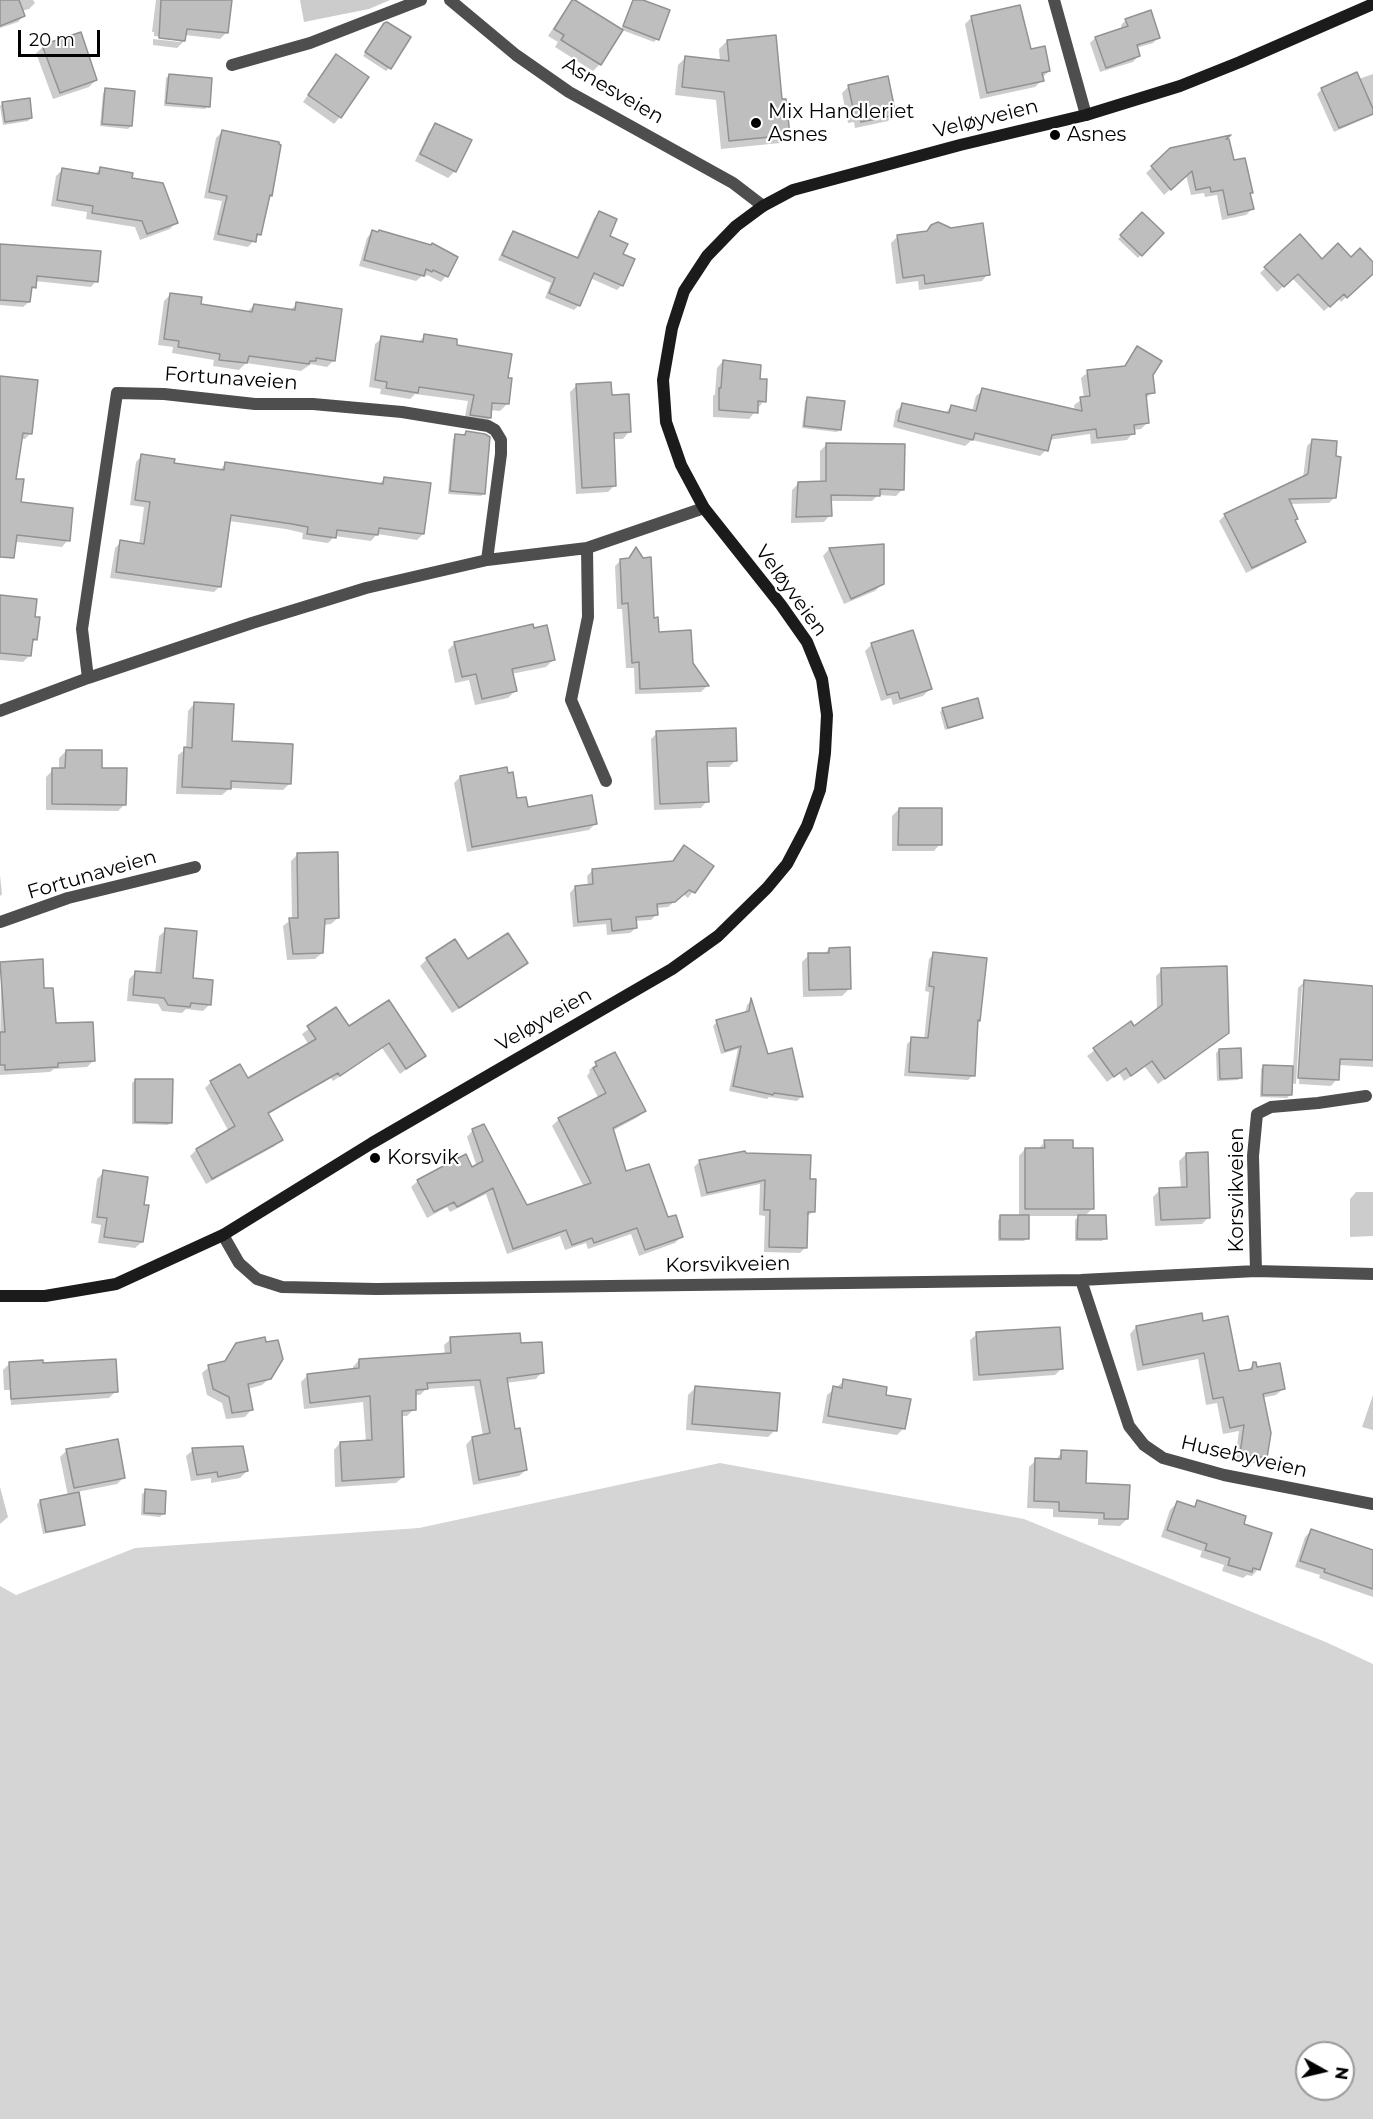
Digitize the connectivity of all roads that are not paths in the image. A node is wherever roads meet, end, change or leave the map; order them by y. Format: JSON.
{"nodes":[{"id":1,"x":421,"y":0,"type":"edge"},
{"id":2,"x":450,"y":0,"type":"edge"},
{"id":3,"x":1054,"y":0,"type":"edge"},
{"id":4,"x":1373,"y":4,"type":"edge"},
{"id":5,"x":232,"y":65,"type":"dead end"},
{"id":6,"x":1086,"y":115,"type":"junction"},
{"id":7,"x":763,"y":206,"type":"junction"},
{"id":8,"x":704,"y":508,"type":"junction"},
{"id":9,"x":587,"y":548,"type":"junction"},
{"id":10,"x":487,"y":560,"type":"junction"},
{"id":11,"x":88,"y":678,"type":"junction"},
{"id":12,"x":0,"y":711,"type":"edge"},
{"id":13,"x":606,"y":781,"type":"dead end"},
{"id":14,"x":195,"y":867,"type":"dead end"},
{"id":15,"x":0,"y":922,"type":"edge"},
{"id":16,"x":1366,"y":1096,"type":"dead end"},
{"id":17,"x":223,"y":1235,"type":"junction"},
{"id":18,"x":1256,"y":1270,"type":"junction"},
{"id":19,"x":1373,"y":1274,"type":"edge"},
{"id":20,"x":1082,"y":1280,"type":"junction"},
{"id":21,"x":0,"y":1296,"type":"edge"},
{"id":22,"x":1373,"y":1504,"type":"edge"}],
"edges":[{"from":1,"to":5,"type":"street"},
{"from":2,"to":7,"type":"street","name":"Asnesveien"},
{"from":3,"to":6,"type":"street"},
{"from":4,"to":6,"type":"main road","name":"Veløyveien"},
{"from":6,"to":7,"type":"main road","name":"Veløyveien"},
{"from":7,"to":8,"type":"main road","name":"Veløyveien"},
{"from":8,"to":9,"type":"street"},
{"from":8,"to":17,"type":"main road","name":"Veløyveien"},
{"from":9,"to":10,"type":"street"},
{"from":9,"to":13,"type":"street"},
{"from":10,"to":11,"type":"street"},
{"from":10,"to":11,"type":"street","name":"Fortunaveien"},
{"from":11,"to":12,"type":"street"},
{"from":14,"to":15,"type":"street","name":"Fortunaveien"},
{"from":16,"to":18,"type":"street","name":"Korsvikveien"},
{"from":17,"to":20,"type":"street","name":"Korsvikveien"},
{"from":17,"to":21,"type":"main road","name":"Veløyveien"},
{"from":18,"to":19,"type":"street","name":"Korsvikveien"},
{"from":18,"to":20,"type":"street","name":"Korsvikveien"},
{"from":20,"to":22,"type":"street","name":"Husebyveien"}]}
